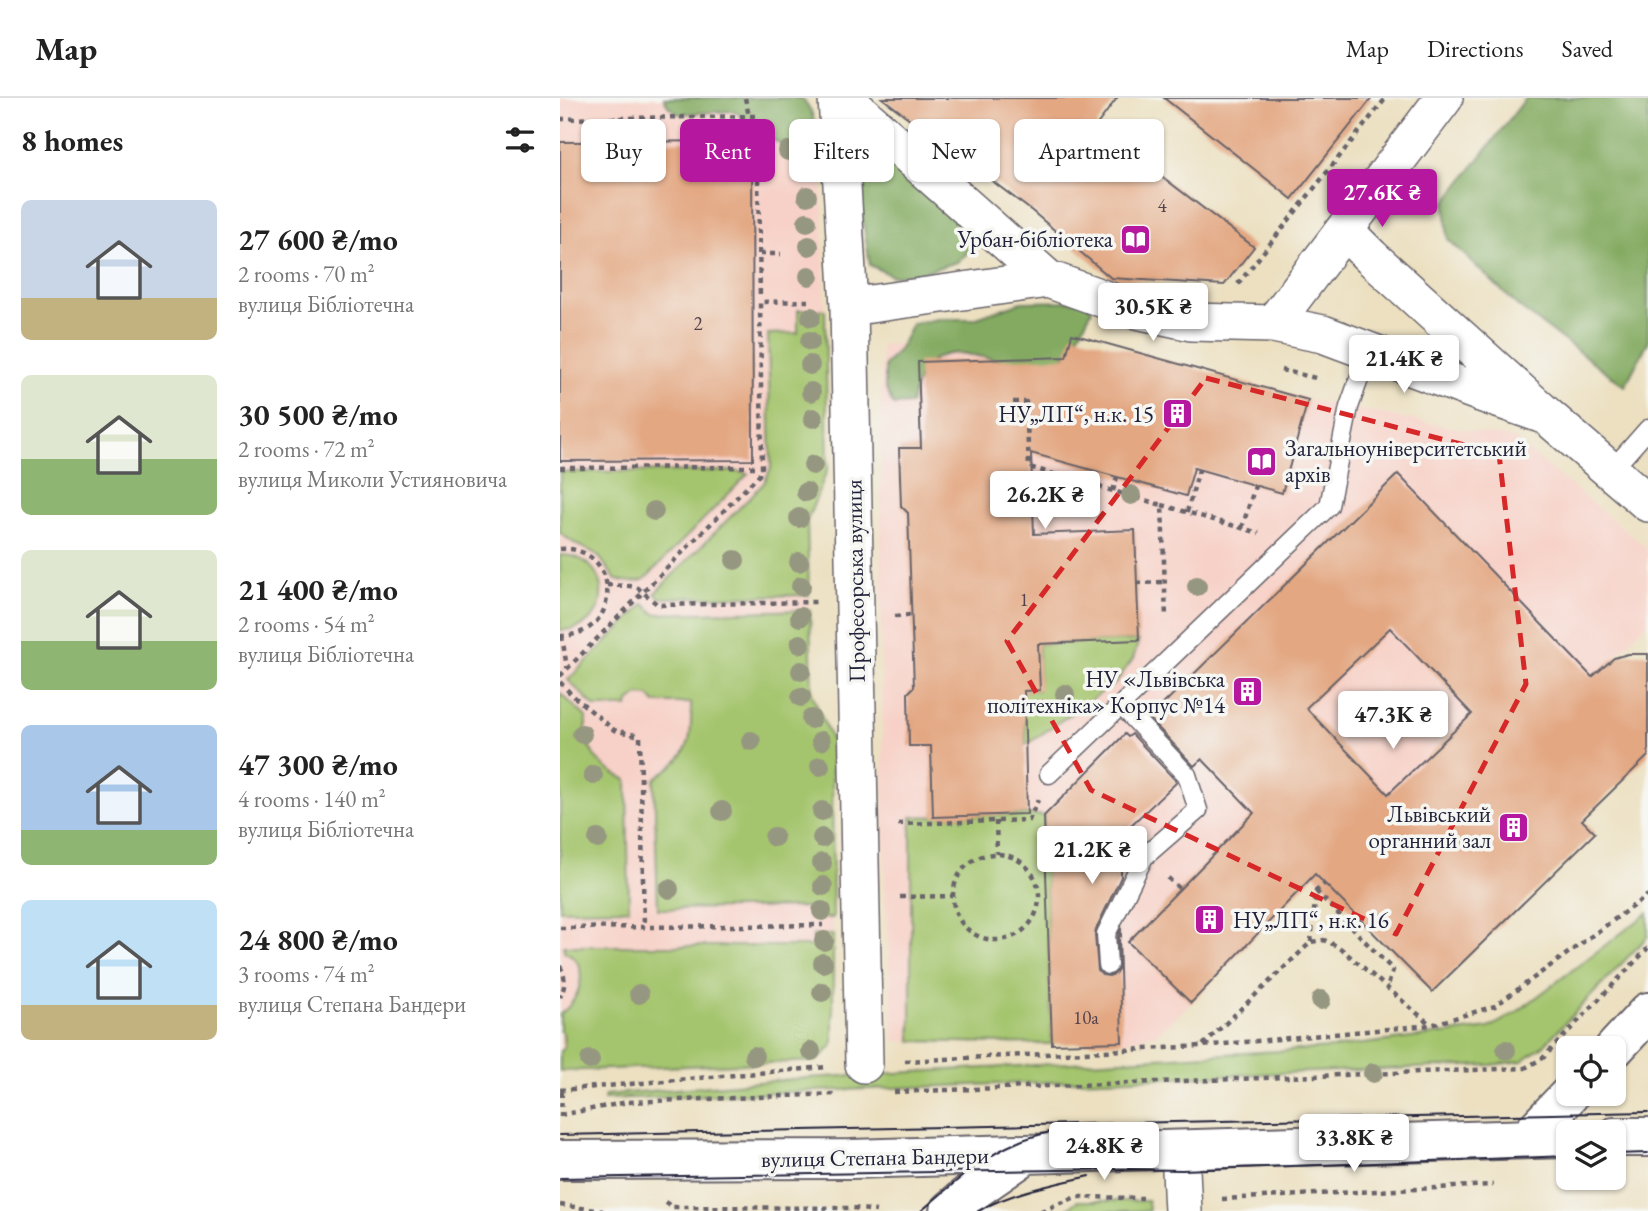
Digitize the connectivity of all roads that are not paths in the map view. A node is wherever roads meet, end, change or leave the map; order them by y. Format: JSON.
{"nodes":[{"id":1,"x":837,"y":98,"type":"edge"},
{"id":2,"x":844,"y":98,"type":"edge"},
{"id":3,"x":1444,"y":98,"type":"edge"},
{"id":4,"x":1344,"y":230,"type":"junction"},
{"id":5,"x":1048,"y":279,"type":"junction"},
{"id":6,"x":849,"y":307,"type":"junction"},
{"id":7,"x":1273,"y":324,"type":"junction"},
{"id":8,"x":1369,"y":351,"type":"junction"},
{"id":9,"x":1547,"y":416,"type":"junction"},
{"id":10,"x":1648,"y":429,"type":"edge"},
{"id":11,"x":1610,"y":472,"type":"junction"},
{"id":12,"x":1648,"y":503,"type":"edge"},
{"id":13,"x":1121,"y":705,"type":"junction"},
{"id":14,"x":1049,"y":774,"type":"dead end"},
{"id":15,"x":1108,"y":965,"type":"dead end"},
{"id":16,"x":1648,"y":1012,"type":"edge"},
{"id":17,"x":1626,"y":1036,"type":"edge"},
{"id":18,"x":856,"y":1079,"type":"road end"},
{"id":19,"x":1559,"y":1106,"type":"edge"},
{"id":20,"x":1626,"y":1137,"type":"edge"},
{"id":21,"x":1648,"y":1137,"type":"edge"},
{"id":22,"x":1556,"y":1138,"type":"edge"},
{"id":23,"x":1527,"y":1139,"type":"junction"},
{"id":24,"x":1180,"y":1150,"type":"junction"},
{"id":25,"x":1025,"y":1155,"type":"junction"},
{"id":26,"x":560,"y":1160,"type":"edge"},
{"id":27,"x":1167,"y":1205,"type":"edge"},
{"id":28,"x":949,"y":1211,"type":"edge"}],
"edges":[{"from":1,"to":6,"type":"street","name":"Професорська вулиця"},
{"from":2,"to":5,"type":"street"},
{"from":3,"to":4,"type":"street"},
{"from":4,"to":7,"type":"street"},
{"from":4,"to":9,"type":"street"},
{"from":5,"to":6,"type":"street"},
{"from":5,"to":7,"type":"street"},
{"from":6,"to":18,"type":"street","name":"Професорська вулиця"},
{"from":7,"to":8,"type":"street"},
{"from":8,"to":9,"type":"street"},
{"from":8,"to":13,"type":"lane"},
{"from":9,"to":11,"type":"street"},
{"from":10,"to":11,"type":"lane"},
{"from":11,"to":12,"type":"street"},
{"from":13,"to":14,"type":"lane"},
{"from":13,"to":15,"type":"lane"},
{"from":16,"to":17,"type":"main road"},
{"from":19,"to":23,"type":"main road"},
{"from":20,"to":21,"type":"main road"},
{"from":22,"to":23,"type":"main road","name":"вулиця Степана Бандери"},
{"from":23,"to":24,"type":"main road","name":"вулиця Степана Бандери"},
{"from":24,"to":25,"type":"main road","name":"вулиця Степана Бандери"},
{"from":24,"to":27,"type":"street"},
{"from":25,"to":26,"type":"main road","name":"вулиця Степана Бандери"},
{"from":25,"to":28,"type":"main road"}]}
